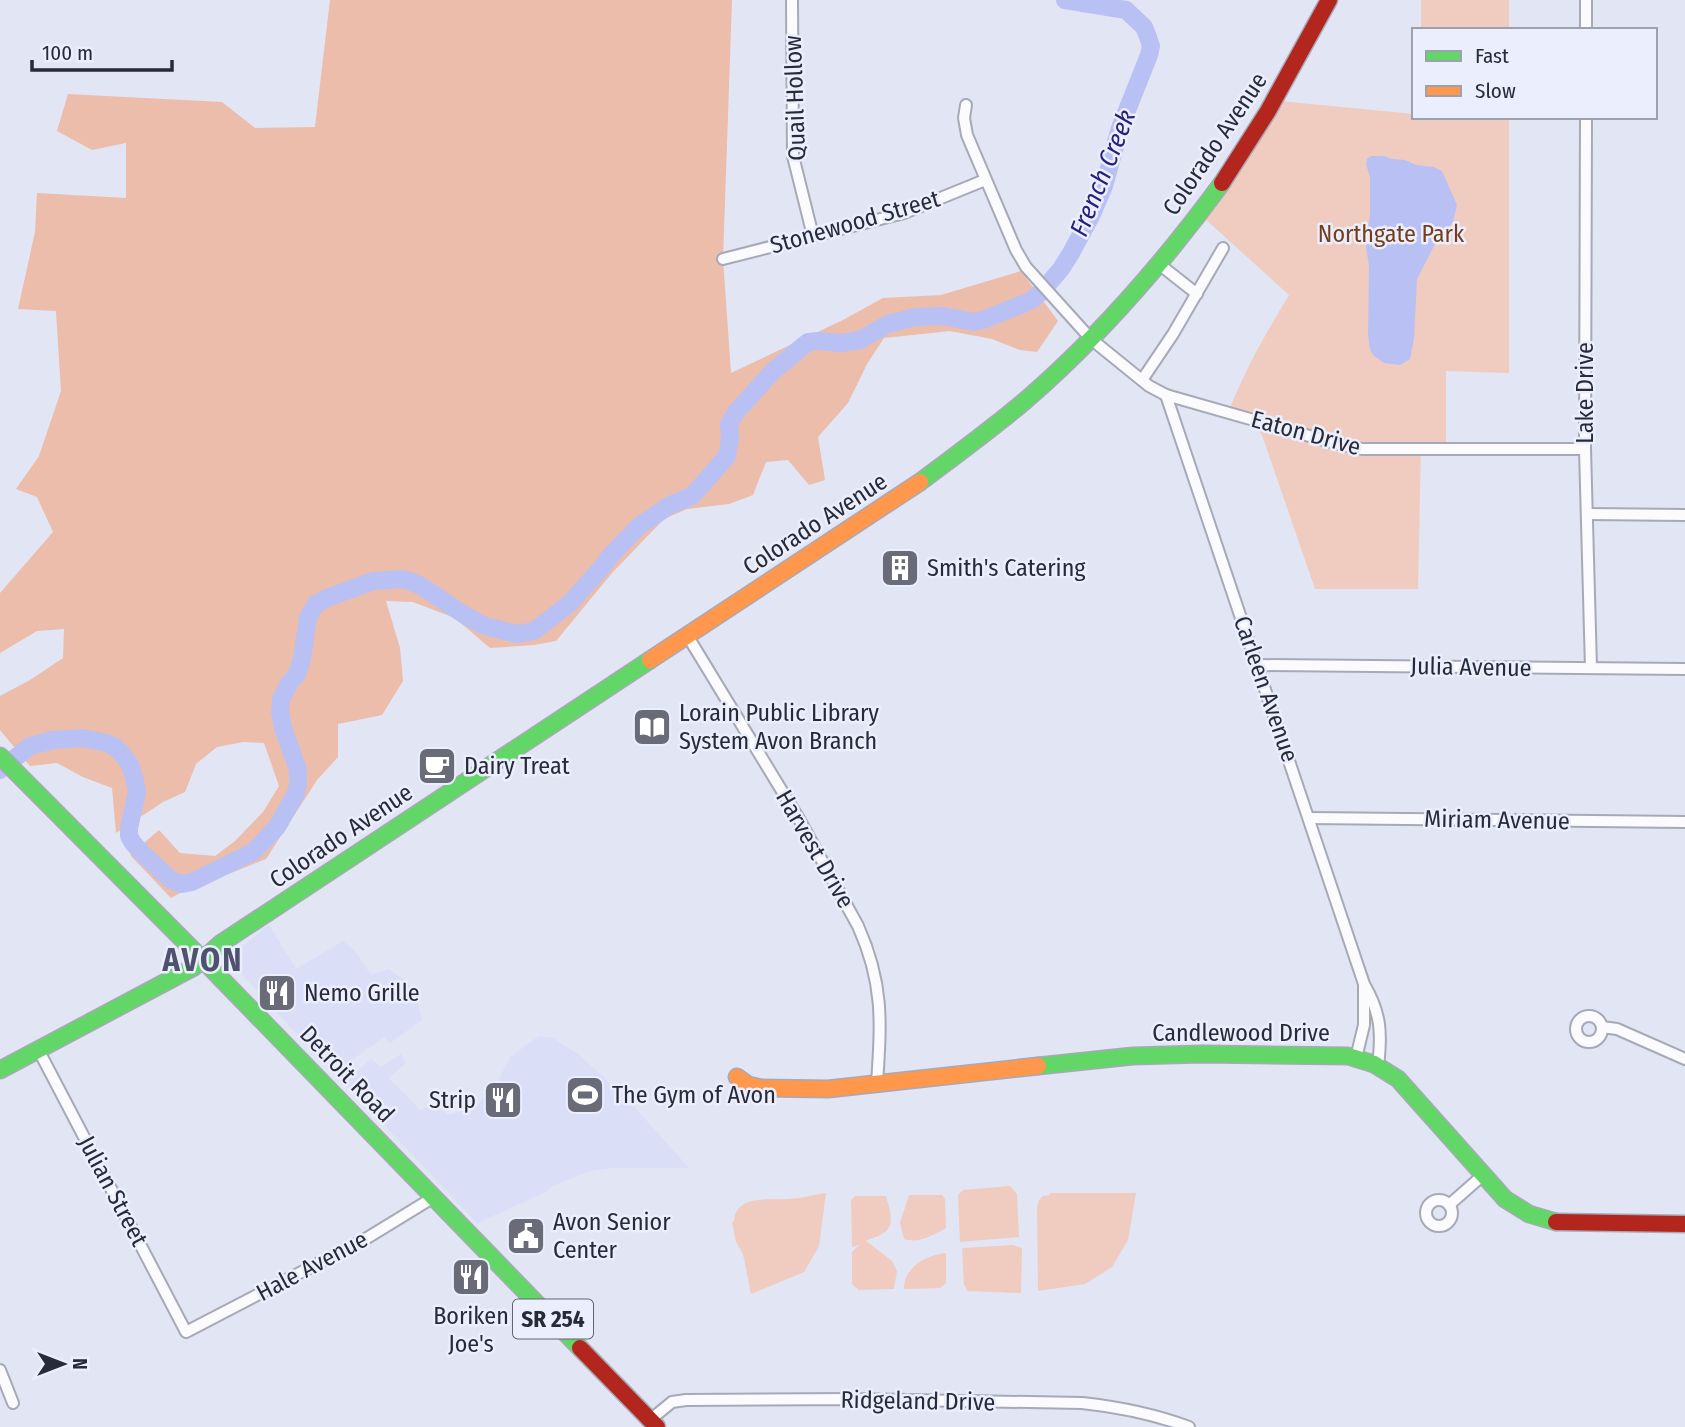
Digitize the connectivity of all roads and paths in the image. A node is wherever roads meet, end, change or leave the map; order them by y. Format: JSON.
{"nodes":[{"id":1,"x":792,"y":0,"type":"edge"},
{"id":2,"x":1329,"y":0,"type":"edge"},
{"id":3,"x":1586,"y":0,"type":"edge"},
{"id":4,"x":1586,"y":28,"type":"edge"},
{"id":5,"x":967,"y":105,"type":"dead end"},
{"id":6,"x":1586,"y":119,"type":"edge"},
{"id":7,"x":985,"y":180,"type":"junction"},
{"id":8,"x":813,"y":236,"type":"junction"},
{"id":9,"x":1223,"y":248,"type":"dead end"},
{"id":10,"x":723,"y":259,"type":"dead end"},
{"id":11,"x":1159,"y":264,"type":"junction"},
{"id":12,"x":1196,"y":294,"type":"junction"},
{"id":13,"x":1091,"y":339,"type":"junction"},
{"id":14,"x":1142,"y":380,"type":"junction"},
{"id":15,"x":1166,"y":395,"type":"junction"},
{"id":16,"x":1585,"y":449,"type":"junction"},
{"id":17,"x":1587,"y":514,"type":"junction"},
{"id":18,"x":1685,"y":515,"type":"edge"},
{"id":19,"x":687,"y":635,"type":"junction"},
{"id":20,"x":1257,"y":665,"type":"junction"},
{"id":21,"x":1591,"y":668,"type":"junction"},
{"id":22,"x":1685,"y":669,"type":"edge"},
{"id":23,"x":0,"y":756,"type":"edge"},
{"id":24,"x":1309,"y":818,"type":"junction"},
{"id":25,"x":1685,"y":822,"type":"edge"},
{"id":26,"x":203,"y":960,"type":"junction"},
{"id":27,"x":1364,"y":984,"type":"junction"},
{"id":28,"x":1602,"y":1027,"type":"dead end"},
{"id":29,"x":39,"y":1051,"type":"junction"},
{"id":30,"x":1356,"y":1058,"type":"junction"},
{"id":31,"x":1685,"y":1059,"type":"edge"},
{"id":32,"x":1378,"y":1066,"type":"junction"},
{"id":33,"x":0,"y":1070,"type":"edge"},
{"id":34,"x":737,"y":1077,"type":"dead end"},
{"id":35,"x":877,"y":1084,"type":"junction"},
{"id":36,"x":1482,"y":1176,"type":"junction"},
{"id":37,"x":434,"y":1197,"type":"junction"},
{"id":38,"x":1449,"y":1205,"type":"dead end"},
{"id":39,"x":1685,"y":1224,"type":"edge"},
{"id":40,"x":187,"y":1332,"type":"joint"},
{"id":41,"x":0,"y":1370,"type":"edge"},
{"id":42,"x":13,"y":1403,"type":"dead end"},
{"id":43,"x":654,"y":1423,"type":"edge"},
{"id":44,"x":1189,"y":1427,"type":"edge"}],
"edges":[{"from":1,"to":8,"type":"street","name":"Quail Hollow"},
{"from":2,"to":11,"type":"main road","name":"Colorado Avenue"},
{"from":3,"to":4,"type":"street"},
{"from":5,"to":7,"type":"street","name":"Eaton Drive"},
{"from":6,"to":16,"type":"street","name":"Lake Drive"},
{"from":7,"to":8,"type":"street","name":"Stonewood Street"},
{"from":7,"to":13,"type":"street","name":"Eaton Drive"},
{"from":8,"to":10,"type":"street","name":"Stonewood Street"},
{"from":9,"to":12,"type":"street"},
{"from":11,"to":12,"type":"street"},
{"from":11,"to":13,"type":"main road","name":"Colorado Avenue"},
{"from":12,"to":14,"type":"street"},
{"from":13,"to":14,"type":"street","name":"Eaton Drive"},
{"from":13,"to":19,"type":"main road","name":"Colorado Avenue"},
{"from":14,"to":15,"type":"street","name":"Eaton Drive"},
{"from":15,"to":16,"type":"street","name":"Eaton Drive"},
{"from":15,"to":20,"type":"street","name":"Carleen Avenue"},
{"from":16,"to":17,"type":"street","name":"Lake Drive"},
{"from":17,"to":18,"type":"street"},
{"from":17,"to":21,"type":"street","name":"Lake Drive"},
{"from":19,"to":26,"type":"main road","name":"Colorado Avenue"},
{"from":19,"to":35,"type":"street","name":"Harvest Drive"},
{"from":20,"to":21,"type":"street","name":"Julia Avenue"},
{"from":20,"to":24,"type":"street","name":"Carleen Avenue"},
{"from":21,"to":22,"type":"street","name":"Julia Avenue"},
{"from":23,"to":26,"type":"main road","name":"Detroit Road","number":"SR 254"},
{"from":24,"to":25,"type":"street","name":"Miriam Avenue"},
{"from":24,"to":27,"type":"street","name":"Carleen Avenue"},
{"from":26,"to":29,"type":"main road","name":"Colorado Avenue"},
{"from":26,"to":37,"type":"main road","name":"Detroit Road","number":"SR 254"},
{"from":27,"to":30,"type":"street","name":"Carleen Avenue"},
{"from":27,"to":32,"type":"street","name":"Carleen Avenue"},
{"from":28,"to":31,"type":"street"},
{"from":29,"to":33,"type":"main road","name":"Colorado Avenue"},
{"from":29,"to":40,"type":"street","name":"Julian Street"},
{"from":30,"to":32,"type":"main road","name":"Candlewood Drive"},
{"from":30,"to":35,"type":"main road","name":"Candlewood Drive"},
{"from":32,"to":36,"type":"main road","name":"Candlewood Drive"},
{"from":34,"to":35,"type":"main road","name":"Candlewood Drive"},
{"from":36,"to":38,"type":"street"},
{"from":36,"to":39,"type":"main road","name":"Candlewood Drive"},
{"from":37,"to":40,"type":"street","name":"Hale Avenue"},
{"from":37,"to":43,"type":"main road","name":"Detroit Road","number":"SR 254"},
{"from":41,"to":42,"type":"street"},
{"from":43,"to":44,"type":"street","name":"Ridgeland Drive"}]}
